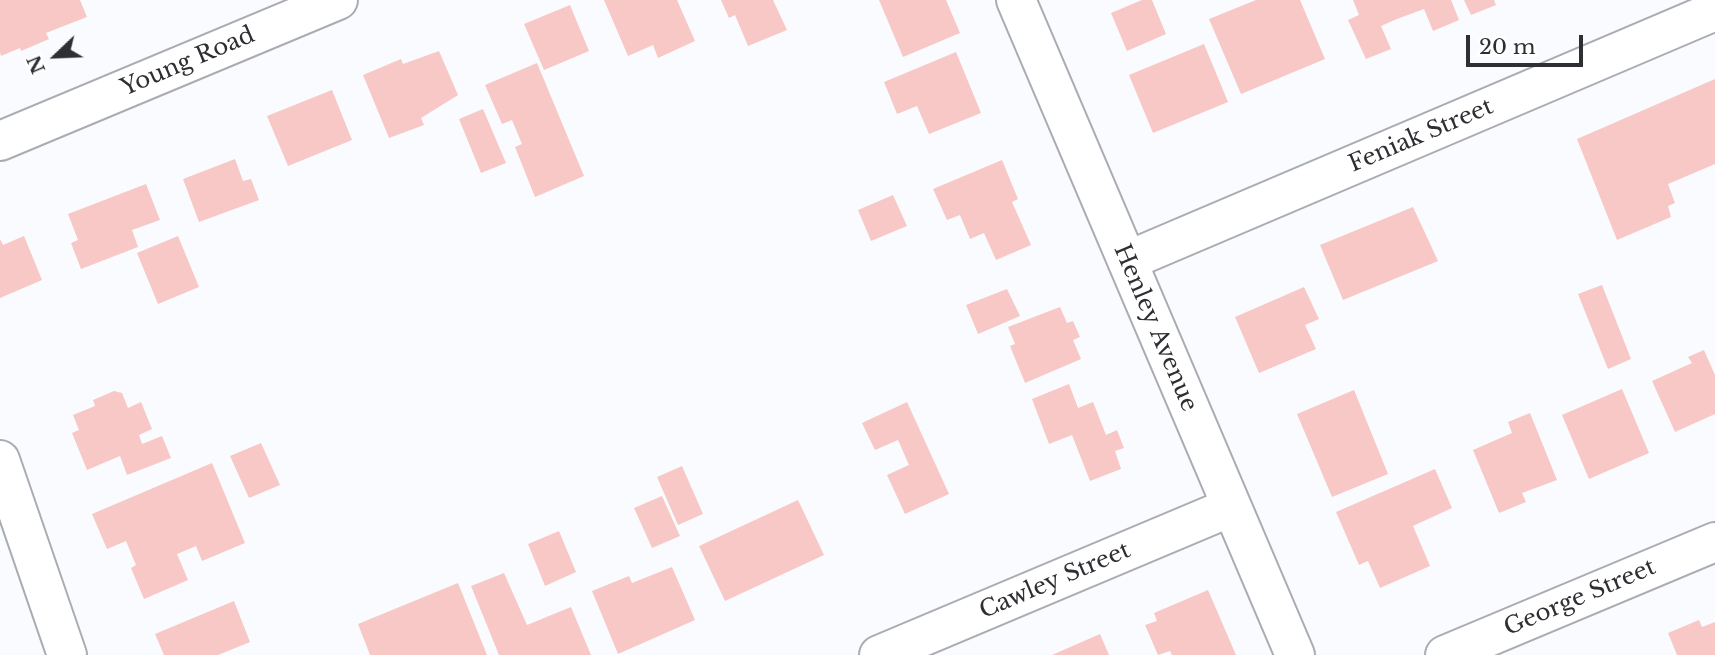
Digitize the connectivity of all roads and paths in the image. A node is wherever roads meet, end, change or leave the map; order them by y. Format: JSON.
{"nodes":[{"id":1,"x":338,"y":0,"type":"edge"},
{"id":2,"x":1016,"y":0,"type":"edge"},
{"id":3,"x":1715,"y":11,"type":"edge"},
{"id":4,"x":0,"y":141,"type":"edge"},
{"id":5,"x":1127,"y":261,"type":"junction"},
{"id":6,"x":0,"y":460,"type":"edge"},
{"id":7,"x":1231,"y":506,"type":"junction"},
{"id":8,"x":1715,"y":541,"type":"edge"},
{"id":9,"x":67,"y":655,"type":"edge"},
{"id":10,"x":879,"y":655,"type":"edge"},
{"id":11,"x":1295,"y":655,"type":"edge"},
{"id":12,"x":1445,"y":655,"type":"edge"}],
"edges":[{"from":1,"to":4,"type":"street","name":"Young Road"},
{"from":2,"to":5,"type":"street","name":"Henley Avenue"},
{"from":3,"to":5,"type":"street","name":"Feniak Street"},
{"from":5,"to":7,"type":"street","name":"Henley Avenue"},
{"from":6,"to":9,"type":"street"},
{"from":7,"to":10,"type":"street","name":"Cawley Street"},
{"from":7,"to":11,"type":"street","name":"Henley Avenue"},
{"from":8,"to":12,"type":"street","name":"George Street"}]}
